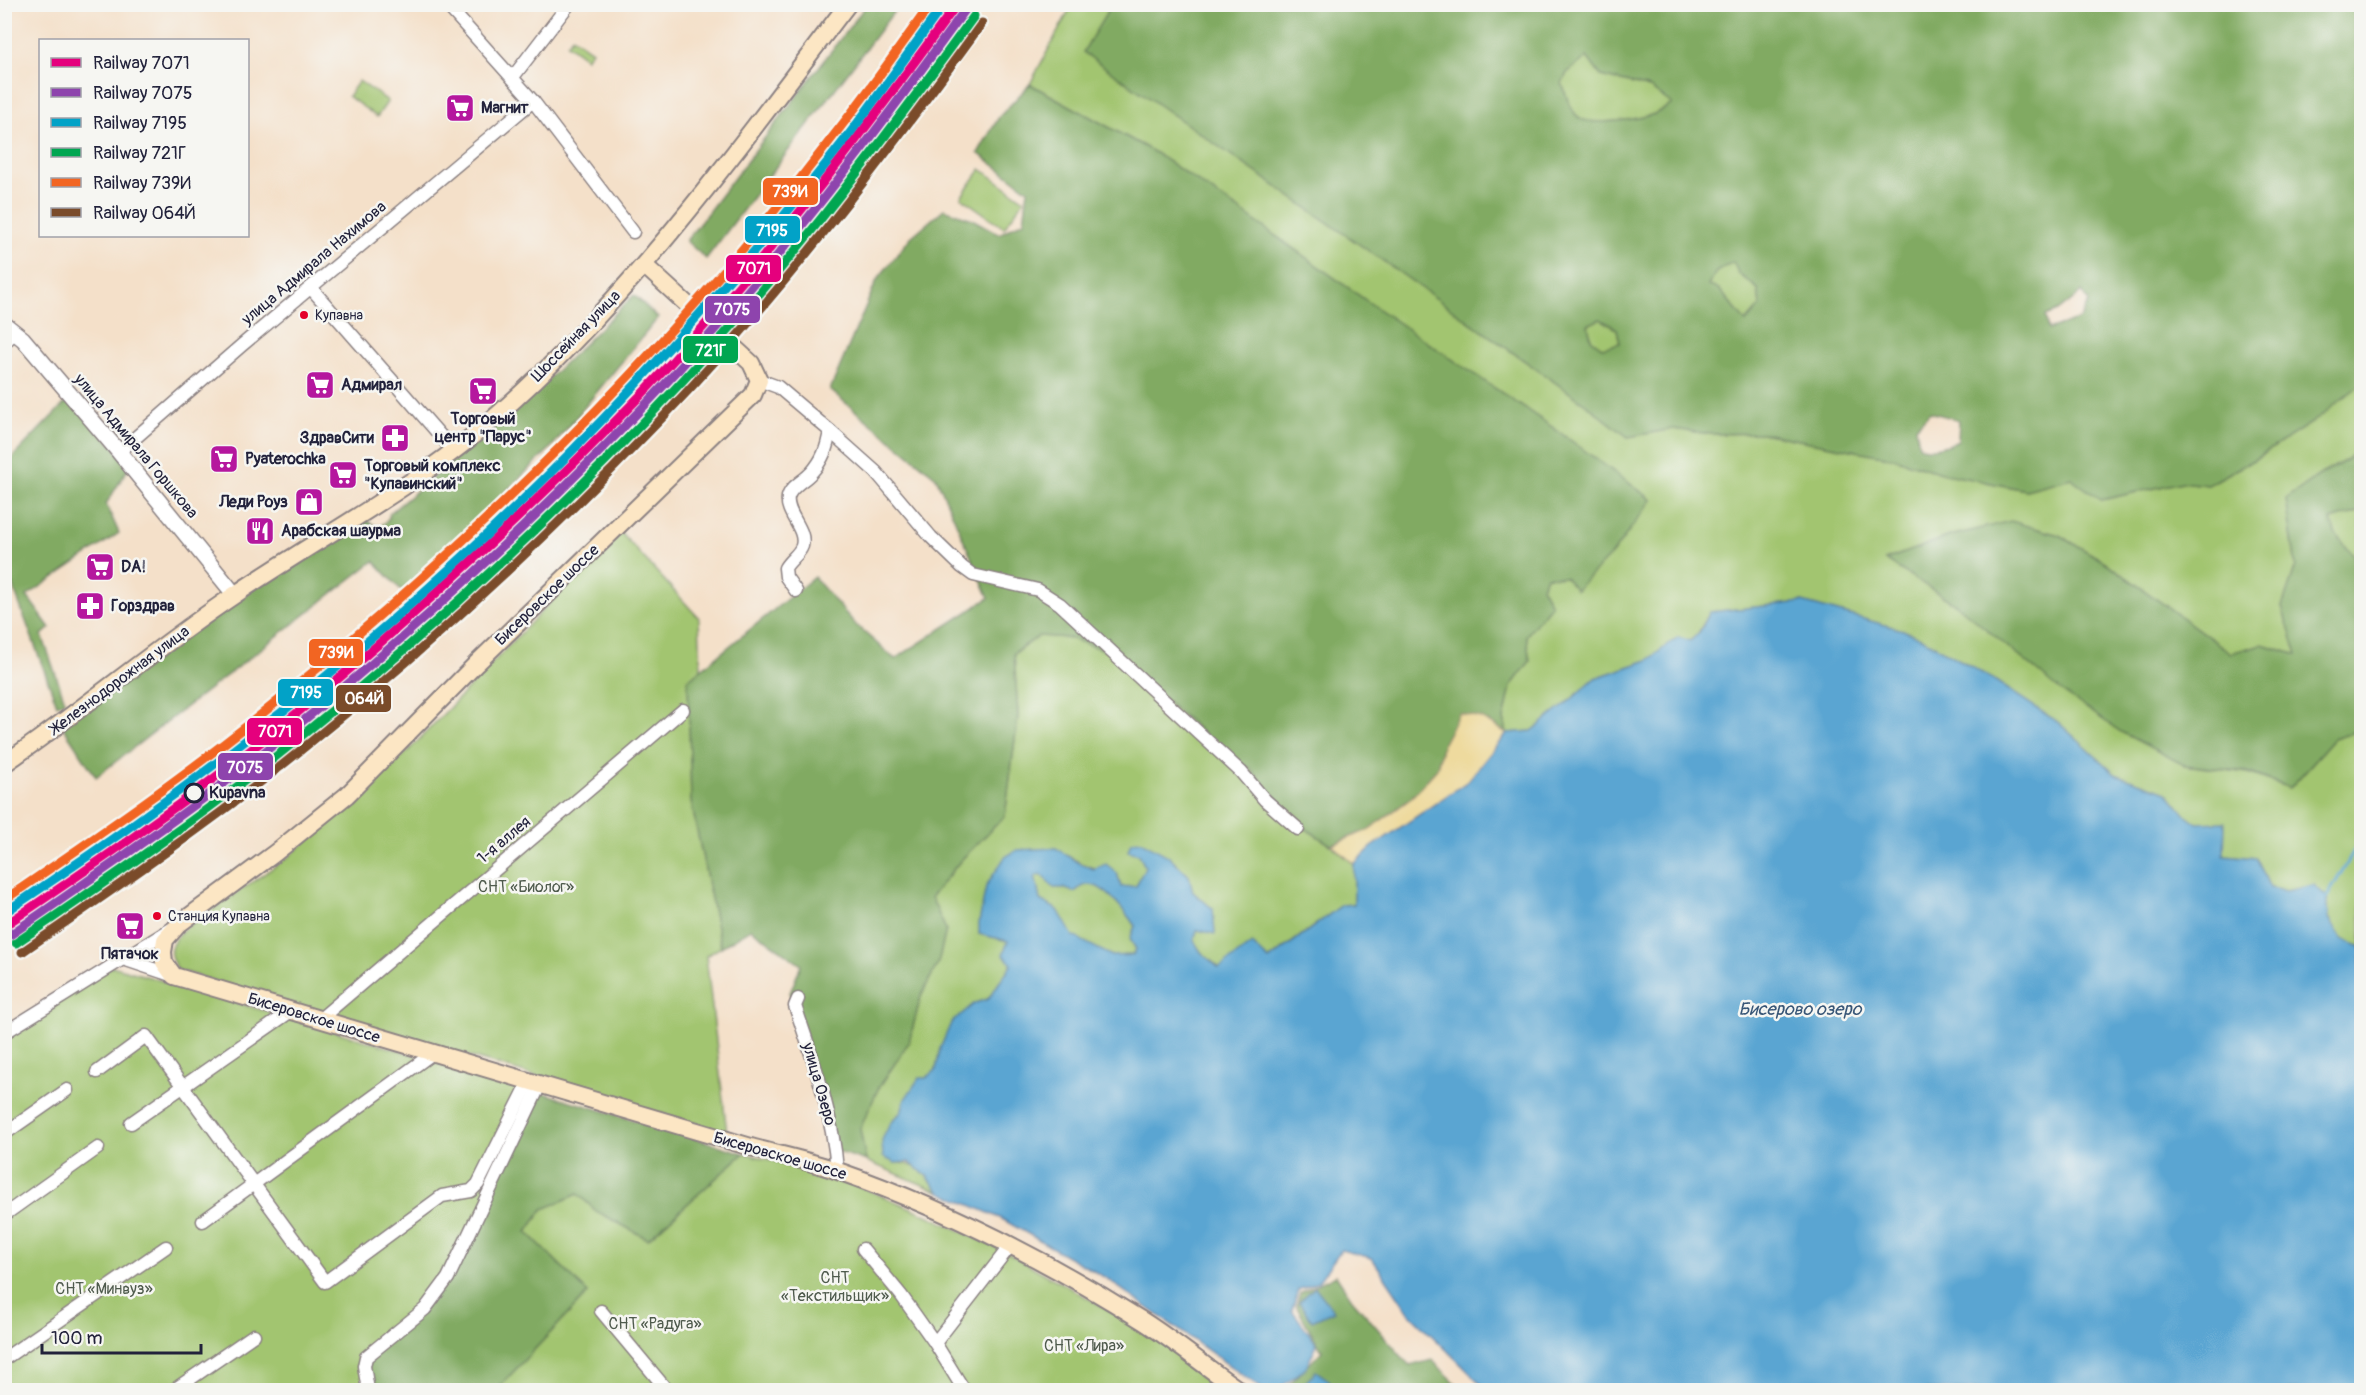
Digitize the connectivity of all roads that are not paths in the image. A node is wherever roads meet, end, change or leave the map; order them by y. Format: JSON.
{"nodes":[{"id":1,"x":446,"y":4,"type":"edge"},
{"id":2,"x":569,"y":4,"type":"edge"},
{"id":3,"x":848,"y":4,"type":"edge"},
{"id":4,"x":513,"y":77,"type":"junction"},
{"id":5,"x":533,"y":101,"type":"junction"},
{"id":6,"x":633,"y":232,"type":"dead end"},
{"id":7,"x":644,"y":266,"type":"junction"},
{"id":8,"x":311,"y":288,"type":"junction"},
{"id":9,"x":8,"y":333,"type":"edge"},
{"id":10,"x":759,"y":380,"type":"junction"},
{"id":11,"x":830,"y":431,"type":"junction"},
{"id":12,"x":453,"y":450,"type":"junction"},
{"id":13,"x":119,"y":452,"type":"junction"},
{"id":14,"x":796,"y":591,"type":"dead end"},
{"id":15,"x":235,"y":595,"type":"junction"},
{"id":16,"x":683,"y":710,"type":"dead end"},
{"id":17,"x":4,"y":764,"type":"edge"},
{"id":18,"x":1298,"y":829,"type":"dead end"},
{"id":19,"x":179,"y":924,"type":"junction"},
{"id":20,"x":123,"y":959,"type":"junction"},
{"id":21,"x":174,"y":976,"type":"junction"},
{"id":22,"x":798,"y":999,"type":"dead end"},
{"id":23,"x":291,"y":1011,"type":"junction"},
{"id":24,"x":320,"y":1019,"type":"junction"},
{"id":25,"x":4,"y":1033,"type":"edge"},
{"id":26,"x":433,"y":1053,"type":"junction"},
{"id":27,"x":97,"y":1072,"type":"dead end"},
{"id":28,"x":535,"y":1083,"type":"junction"},
{"id":29,"x":184,"y":1088,"type":"junction"},
{"id":30,"x":67,"y":1090,"type":"dead end"},
{"id":31,"x":131,"y":1123,"type":"dead end"},
{"id":32,"x":4,"y":1134,"type":"edge"},
{"id":33,"x":98,"y":1148,"type":"dead end"},
{"id":34,"x":837,"y":1170,"type":"junction"},
{"id":35,"x":253,"y":1185,"type":"junction"},
{"id":36,"x":4,"y":1215,"type":"edge"},
{"id":37,"x":203,"y":1221,"type":"dead end"},
{"id":38,"x":1010,"y":1246,"type":"junction"},
{"id":39,"x":166,"y":1247,"type":"dead end"},
{"id":40,"x":863,"y":1249,"type":"dead end"},
{"id":41,"x":601,"y":1311,"type":"dead end"},
{"id":42,"x":254,"y":1335,"type":"dead end"},
{"id":43,"x":934,"y":1343,"type":"junction"},
{"id":44,"x":4,"y":1359,"type":"edge"},
{"id":45,"x":174,"y":1390,"type":"edge"},
{"id":46,"x":368,"y":1390,"type":"edge"},
{"id":47,"x":667,"y":1390,"type":"edge"},
{"id":48,"x":964,"y":1390,"type":"edge"},
{"id":49,"x":1239,"y":1390,"type":"edge"}],
"edges":[{"from":1,"to":4,"type":"street"},
{"from":2,"to":4,"type":"street"},
{"from":3,"to":7,"type":"main road","name":"Шоссейная улица"},
{"from":4,"to":5,"type":"street"},
{"from":5,"to":6,"type":"street"},
{"from":5,"to":8,"type":"street","name":"улица Адмирала Нахимова"},
{"from":7,"to":10,"type":"main road"},
{"from":7,"to":12,"type":"main road","name":"Шоссейная улица"},
{"from":8,"to":12,"type":"street"},
{"from":8,"to":13,"type":"street","name":"улица Адмирала Нахимова"},
{"from":9,"to":13,"type":"street","name":"улица Адмирала Горшкова"},
{"from":10,"to":11,"type":"street"},
{"from":10,"to":19,"type":"main road","name":"Бисеровское шоссе"},
{"from":11,"to":14,"type":"street"},
{"from":11,"to":18,"type":"street"},
{"from":12,"to":15,"type":"main road","name":"Шоссейная улица"},
{"from":13,"to":15,"type":"street","name":"улица Адмирала Горшкова"},
{"from":15,"to":17,"type":"main road","name":"Железнодорожная улица"},
{"from":16,"to":24,"type":"street","name":"1-я аллея"},
{"from":19,"to":20,"type":"street"},
{"from":19,"to":21,"type":"main road","name":"Бисеровское шоссе"},
{"from":20,"to":21,"type":"street"},
{"from":20,"to":25,"type":"street"},
{"from":21,"to":23,"type":"main road","name":"Бисеровское шоссе"},
{"from":22,"to":34,"type":"street","name":"улица Озеро"},
{"from":23,"to":24,"type":"main road","name":"Бисеровское шоссе"},
{"from":23,"to":29,"type":"street"},
{"from":24,"to":26,"type":"main road","name":"Бисеровское шоссе"},
{"from":26,"to":28,"type":"main road","name":"Бисеровское шоссе"},
{"from":26,"to":35,"type":"street"},
{"from":27,"to":29,"type":"street"},
{"from":28,"to":34,"type":"main road","name":"Бисеровское шоссе"},
{"from":28,"to":35,"type":"street"},
{"from":28,"to":46,"type":"street"},
{"from":29,"to":31,"type":"street"},
{"from":29,"to":35,"type":"street"},
{"from":30,"to":32,"type":"street"},
{"from":33,"to":36,"type":"street"},
{"from":34,"to":38,"type":"main road","name":"Бисеровское шоссе"},
{"from":35,"to":37,"type":"street"},
{"from":38,"to":43,"type":"street"},
{"from":38,"to":49,"type":"main road","name":"Бисеровское шоссе"},
{"from":39,"to":44,"type":"street"},
{"from":40,"to":43,"type":"street"},
{"from":41,"to":47,"type":"street"},
{"from":42,"to":45,"type":"street"},
{"from":43,"to":48,"type":"street"}]}
